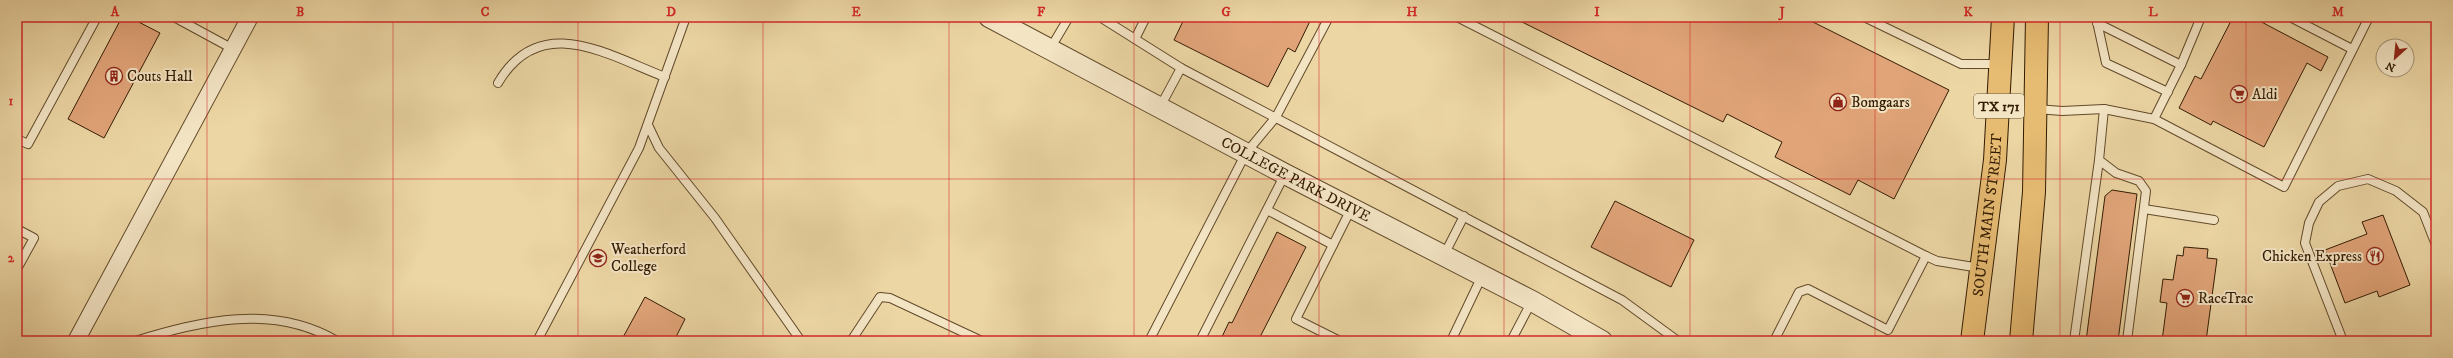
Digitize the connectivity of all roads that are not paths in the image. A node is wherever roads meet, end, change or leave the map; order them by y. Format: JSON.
{"nodes":[{"id":1,"x":97,"y":17,"type":"edge"},
{"id":2,"x":174,"y":17,"type":"edge"},
{"id":3,"x":250,"y":17,"type":"edge"},
{"id":4,"x":686,"y":17,"type":"edge"},
{"id":5,"x":990,"y":17,"type":"edge"},
{"id":6,"x":1069,"y":17,"type":"edge"},
{"id":7,"x":1100,"y":17,"type":"edge"},
{"id":8,"x":1146,"y":17,"type":"edge"},
{"id":9,"x":1329,"y":17,"type":"edge"},
{"id":10,"x":1456,"y":17,"type":"edge"},
{"id":11,"x":1864,"y":17,"type":"edge"},
{"id":12,"x":2003,"y":17,"type":"edge"},
{"id":13,"x":2036,"y":17,"type":"edge"},
{"id":14,"x":2201,"y":17,"type":"edge"},
{"id":15,"x":2290,"y":17,"type":"edge"},
{"id":16,"x":2369,"y":17,"type":"edge"},
{"id":17,"x":2096,"y":20,"type":"edge"},
{"id":18,"x":1135,"y":39,"type":"junction"},
{"id":19,"x":233,"y":49,"type":"junction"},
{"id":20,"x":1050,"y":49,"type":"junction"},
{"id":21,"x":2352,"y":49,"type":"junction"},
{"id":22,"x":2001,"y":64,"type":"junction"},
{"id":23,"x":2181,"y":65,"type":"junction"},
{"id":24,"x":1181,"y":68,"type":"junction"},
{"id":25,"x":665,"y":77,"type":"junction"},
{"id":26,"x":498,"y":83,"type":"dead end"},
{"id":27,"x":2168,"y":92,"type":"junction"},
{"id":28,"x":1160,"y":107,"type":"junction"},
{"id":29,"x":2036,"y":108,"type":"junction"},
{"id":30,"x":2104,"y":109,"type":"junction"},
{"id":31,"x":1276,"y":117,"type":"junction"},
{"id":32,"x":2154,"y":119,"type":"junction"},
{"id":33,"x":648,"y":125,"type":"junction"},
{"id":34,"x":17,"y":139,"type":"edge"},
{"id":35,"x":1246,"y":153,"type":"junction"},
{"id":36,"x":2099,"y":160,"type":"junction"},
{"id":37,"x":1285,"y":174,"type":"junction"},
{"id":38,"x":1351,"y":209,"type":"junction"},
{"id":39,"x":1267,"y":210,"type":"junction"},
{"id":40,"x":2144,"y":210,"type":"junction"},
{"id":41,"x":1464,"y":216,"type":"junction"},
{"id":42,"x":2214,"y":220,"type":"dead end"},
{"id":43,"x":17,"y":228,"type":"edge"},
{"id":44,"x":1333,"y":244,"type":"junction"},
{"id":45,"x":2436,"y":245,"type":"edge"},
{"id":46,"x":1444,"y":256,"type":"junction"},
{"id":47,"x":1926,"y":256,"type":"junction"},
{"id":48,"x":1981,"y":268,"type":"junction"},
{"id":49,"x":17,"y":269,"type":"edge"},
{"id":50,"x":1483,"y":276,"type":"junction"},
{"id":51,"x":1532,"y":301,"type":"junction"},
{"id":52,"x":1598,"y":340,"type":"edge"},
{"id":53,"x":76,"y":341,"type":"edge"},
{"id":54,"x":135,"y":341,"type":"edge"},
{"id":55,"x":337,"y":341,"type":"edge"},
{"id":56,"x":537,"y":341,"type":"edge"},
{"id":57,"x":801,"y":341,"type":"edge"},
{"id":58,"x":850,"y":341,"type":"edge"},
{"id":59,"x":982,"y":341,"type":"edge"},
{"id":60,"x":1149,"y":341,"type":"edge"},
{"id":61,"x":1200,"y":341,"type":"edge"},
{"id":62,"x":1340,"y":341,"type":"edge"},
{"id":63,"x":1451,"y":341,"type":"edge"},
{"id":64,"x":1512,"y":341,"type":"edge"},
{"id":65,"x":1678,"y":341,"type":"edge"},
{"id":66,"x":1774,"y":341,"type":"edge"},
{"id":67,"x":1972,"y":341,"type":"edge"},
{"id":68,"x":2020,"y":341,"type":"edge"},
{"id":69,"x":2074,"y":341,"type":"edge"},
{"id":70,"x":2127,"y":341,"type":"edge"},
{"id":71,"x":2343,"y":341,"type":"edge"}],
"edges":[{"from":1,"to":34,"type":"lane"},
{"from":2,"to":19,"type":"lane"},
{"from":3,"to":19,"type":"street"},
{"from":4,"to":25,"type":"lane"},
{"from":5,"to":20,"type":"street","name":"COLLEGE PARK DRIVE"},
{"from":6,"to":20,"type":"lane"},
{"from":7,"to":18,"type":"lane"},
{"from":8,"to":18,"type":"lane"},
{"from":9,"to":31,"type":"lane"},
{"from":10,"to":47,"type":"lane"},
{"from":11,"to":22,"type":"lane"},
{"from":12,"to":22,"type":"main road","name":"SOUTH MAIN STREET","number":"TX 171"},
{"from":13,"to":29,"type":"main road","number":"TX 171"},
{"from":14,"to":23,"type":"lane"},
{"from":15,"to":21,"type":"lane"},
{"from":16,"to":21,"type":"lane"},
{"from":17,"to":23,"type":"lane"},
{"from":17,"to":27,"type":"lane"},
{"from":18,"to":24,"type":"lane"},
{"from":19,"to":53,"type":"street"},
{"from":20,"to":28,"type":"street","name":"COLLEGE PARK DRIVE"},
{"from":21,"to":32,"type":"lane"},
{"from":22,"to":48,"type":"main road","name":"SOUTH MAIN STREET","number":"TX 171"},
{"from":23,"to":27,"type":"lane"},
{"from":24,"to":28,"type":"lane"},
{"from":24,"to":31,"type":"lane"},
{"from":25,"to":26,"type":"lane"},
{"from":25,"to":33,"type":"lane"},
{"from":27,"to":32,"type":"lane"},
{"from":28,"to":35,"type":"street","name":"COLLEGE PARK DRIVE"},
{"from":29,"to":30,"type":"lane"},
{"from":29,"to":68,"type":"main road","number":"TX 171"},
{"from":30,"to":32,"type":"lane"},
{"from":30,"to":36,"type":"lane"},
{"from":31,"to":35,"type":"lane"},
{"from":31,"to":41,"type":"lane"},
{"from":33,"to":56,"type":"lane"},
{"from":33,"to":57,"type":"lane"},
{"from":35,"to":37,"type":"street","name":"COLLEGE PARK DRIVE"},
{"from":35,"to":60,"type":"lane"},
{"from":36,"to":40,"type":"lane"},
{"from":36,"to":69,"type":"lane"},
{"from":37,"to":38,"type":"street","name":"COLLEGE PARK DRIVE"},
{"from":37,"to":39,"type":"lane"},
{"from":38,"to":44,"type":"lane"},
{"from":38,"to":46,"type":"street","name":"COLLEGE PARK DRIVE"},
{"from":39,"to":44,"type":"lane"},
{"from":39,"to":61,"type":"lane"},
{"from":40,"to":42,"type":"lane"},
{"from":40,"to":70,"type":"lane"},
{"from":41,"to":46,"type":"lane"},
{"from":41,"to":65,"type":"lane"},
{"from":43,"to":49,"type":"lane"},
{"from":44,"to":62,"type":"lane"},
{"from":45,"to":71,"type":"lane"},
{"from":46,"to":50,"type":"street","name":"COLLEGE PARK DRIVE"},
{"from":47,"to":48,"type":"lane"},
{"from":47,"to":66,"type":"lane"},
{"from":48,"to":67,"type":"main road","name":"SOUTH MAIN STREET","number":"TX 171"},
{"from":50,"to":51,"type":"street","name":"COLLEGE PARK DRIVE"},
{"from":50,"to":63,"type":"lane"},
{"from":51,"to":52,"type":"street","name":"COLLEGE PARK DRIVE"},
{"from":51,"to":64,"type":"lane"},
{"from":54,"to":55,"type":"lane"},
{"from":58,"to":59,"type":"lane"}]}
